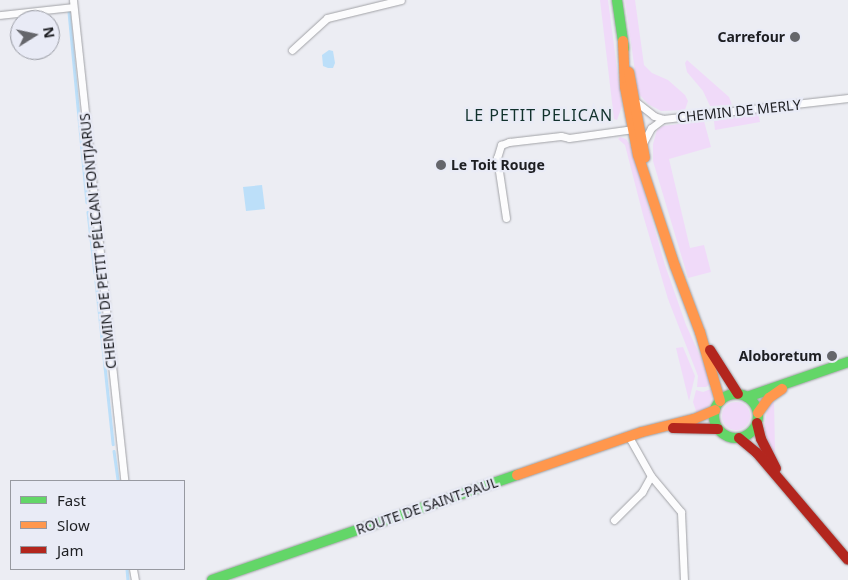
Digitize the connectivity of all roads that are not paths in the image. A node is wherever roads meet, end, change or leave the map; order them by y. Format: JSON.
{"nodes":[{"id":1,"x":401,"y":0,"type":"edge"},
{"id":2,"x":617,"y":0,"type":"edge"},
{"id":3,"x":73,"y":3,"type":"edge"},
{"id":4,"x":0,"y":15,"type":"edge"},
{"id":5,"x":623,"y":41,"type":"junction"},
{"id":6,"x":292,"y":50,"type":"dead end"},
{"id":7,"x":848,"y":98,"type":"edge"},
{"id":8,"x":635,"y":101,"type":"junction"},
{"id":9,"x":663,"y":119,"type":"junction"},
{"id":10,"x":633,"y":129,"type":"junction"},
{"id":11,"x":643,"y":142,"type":"junction"},
{"id":12,"x":649,"y":184,"type":"junction"},
{"id":13,"x":506,"y":218,"type":"dead end"},
{"id":14,"x":700,"y":332,"type":"junction"},
{"id":15,"x":848,"y":362,"type":"edge"},
{"id":16,"x":791,"y":382,"type":"junction"},
{"id":17,"x":742,"y":395,"type":"junction"},
{"id":18,"x":717,"y":405,"type":"junction"},
{"id":19,"x":758,"y":418,"type":"junction"},
{"id":20,"x":718,"y":428,"type":"junction"},
{"id":21,"x":642,"y":432,"type":"junction"},
{"id":22,"x":629,"y":436,"type":"junction"},
{"id":23,"x":739,"y":438,"type":"junction"},
{"id":24,"x":651,"y":476,"type":"junction"},
{"id":25,"x":124,"y":480,"type":"edge"},
{"id":26,"x":795,"y":496,"type":"junction"},
{"id":27,"x":614,"y":520,"type":"dead end"},
{"id":28,"x":848,"y":560,"type":"edge"},
{"id":29,"x":212,"y":580,"type":"edge"},
{"id":30,"x":684,"y":580,"type":"edge"}],
"edges":[{"from":1,"to":6,"type":"street"},
{"from":2,"to":5,"type":"main road"},
{"from":3,"to":4,"type":"street"},
{"from":3,"to":25,"type":"street","name":"CHEMIN DE PETIT PÉLICAN FONTJARUS"},
{"from":5,"to":8,"type":"main road"},
{"from":5,"to":10,"type":"main road"},
{"from":7,"to":9,"type":"street","name":"CHEMIN DE MERLY"},
{"from":8,"to":9,"type":"street","name":"CHEMIN DE MERLY"},
{"from":8,"to":11,"type":"main road"},
{"from":9,"to":11,"type":"street"},
{"from":10,"to":12,"type":"main road"},
{"from":10,"to":13,"type":"street"},
{"from":11,"to":12,"type":"main road"},
{"from":12,"to":14,"type":"main road"},
{"from":14,"to":17,"type":"main road"},
{"from":14,"to":18,"type":"main road"},
{"from":15,"to":16,"type":"main road"},
{"from":16,"to":17,"type":"main road"},
{"from":16,"to":19,"type":"main road"},
{"from":17,"to":18,"type":"main road"},
{"from":17,"to":19,"type":"main road"},
{"from":18,"to":20,"type":"main road"},
{"from":18,"to":21,"type":"main road","name":"ROUTE DE SAINT-PAUL"},
{"from":19,"to":23,"type":"main road"},
{"from":19,"to":26,"type":"main road"},
{"from":20,"to":21,"type":"main road","name":"ROUTE DE SAINT-PAUL"},
{"from":20,"to":23,"type":"main road"},
{"from":21,"to":22,"type":"main road","name":"ROUTE DE SAINT-PAUL"},
{"from":22,"to":24,"type":"street"},
{"from":22,"to":29,"type":"main road","name":"ROUTE DE SAINT-PAUL"},
{"from":23,"to":26,"type":"main road"},
{"from":24,"to":27,"type":"street"},
{"from":24,"to":30,"type":"street"},
{"from":26,"to":28,"type":"main road"}]}
